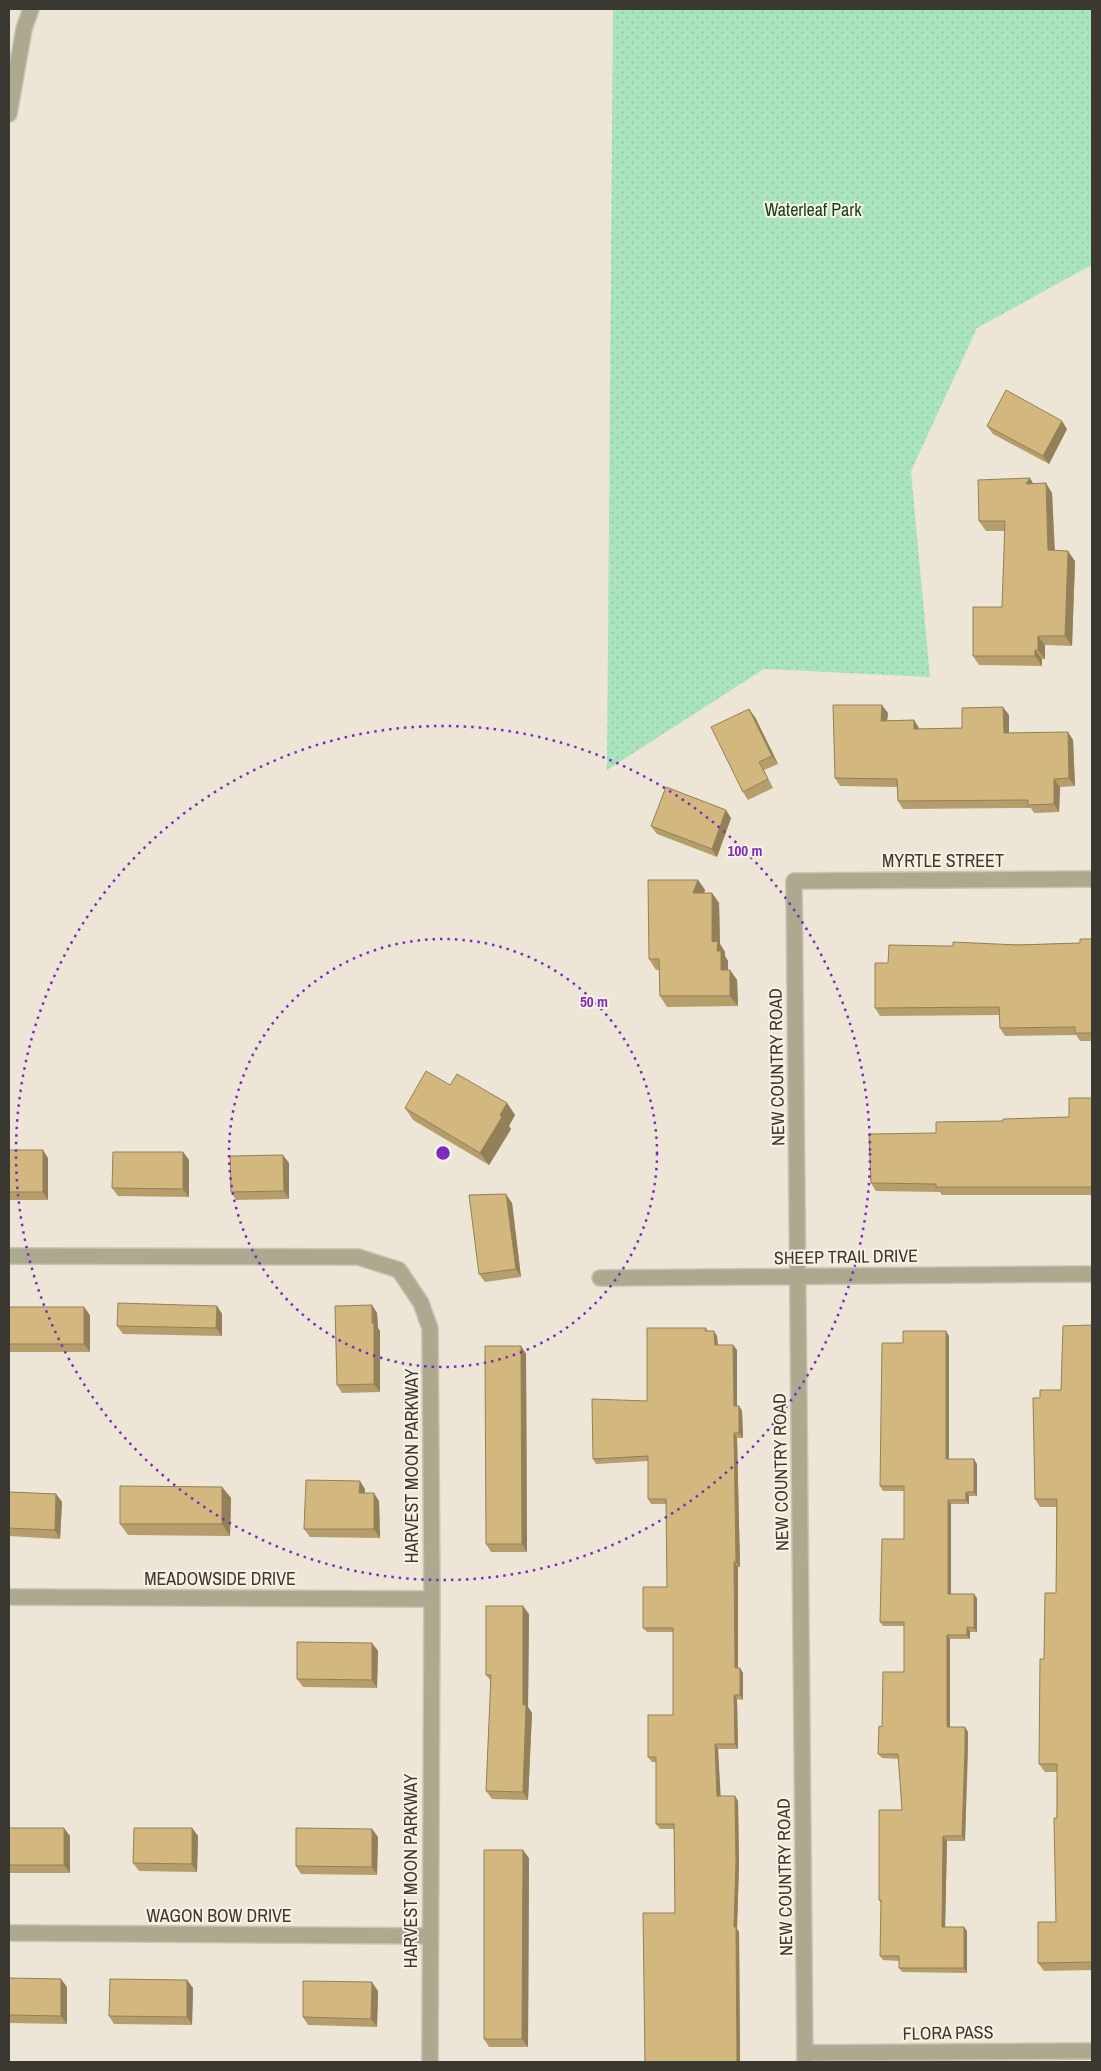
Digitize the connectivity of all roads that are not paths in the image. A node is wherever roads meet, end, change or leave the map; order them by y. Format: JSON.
{"nodes":[{"id":1,"x":31,"y":9,"type":"edge"},
{"id":2,"x":9,"y":114,"type":"edge"},
{"id":3,"x":1092,"y":879,"type":"edge"},
{"id":4,"x":794,"y":881,"type":"joint"},
{"id":5,"x":9,"y":1256,"type":"edge"},
{"id":6,"x":1092,"y":1274,"type":"edge"},
{"id":7,"x":798,"y":1276,"type":"junction"},
{"id":8,"x":600,"y":1278,"type":"dead end"},
{"id":9,"x":9,"y":1598,"type":"edge"},
{"id":10,"x":432,"y":1598,"type":"junction"},
{"id":11,"x":9,"y":1933,"type":"edge"},
{"id":12,"x":429,"y":1936,"type":"junction"},
{"id":13,"x":1092,"y":2051,"type":"edge"},
{"id":14,"x":805,"y":2058,"type":"edge"},
{"id":15,"x":430,"y":2062,"type":"edge"}],
"edges":[{"from":1,"to":2,"type":"street"},
{"from":3,"to":4,"type":"street","name":"MYRTLE STREET"},
{"from":4,"to":7,"type":"street","name":"NEW COUNTRY ROAD"},
{"from":5,"to":10,"type":"street","name":"HARVEST MOON PARKWAY"},
{"from":6,"to":7,"type":"street","name":"SHEEP TRAIL DRIVE"},
{"from":7,"to":8,"type":"street","name":"SHEEP TRAIL DRIVE"},
{"from":7,"to":14,"type":"street","name":"NEW COUNTRY ROAD"},
{"from":9,"to":10,"type":"street","name":"MEADOWSIDE DRIVE"},
{"from":10,"to":12,"type":"street","name":"HARVEST MOON PARKWAY"},
{"from":11,"to":12,"type":"street","name":"WAGON BOW DRIVE"},
{"from":12,"to":15,"type":"street","name":"HARVEST MOON PARKWAY"},
{"from":13,"to":14,"type":"street","name":"FLORA PASS"}]}
